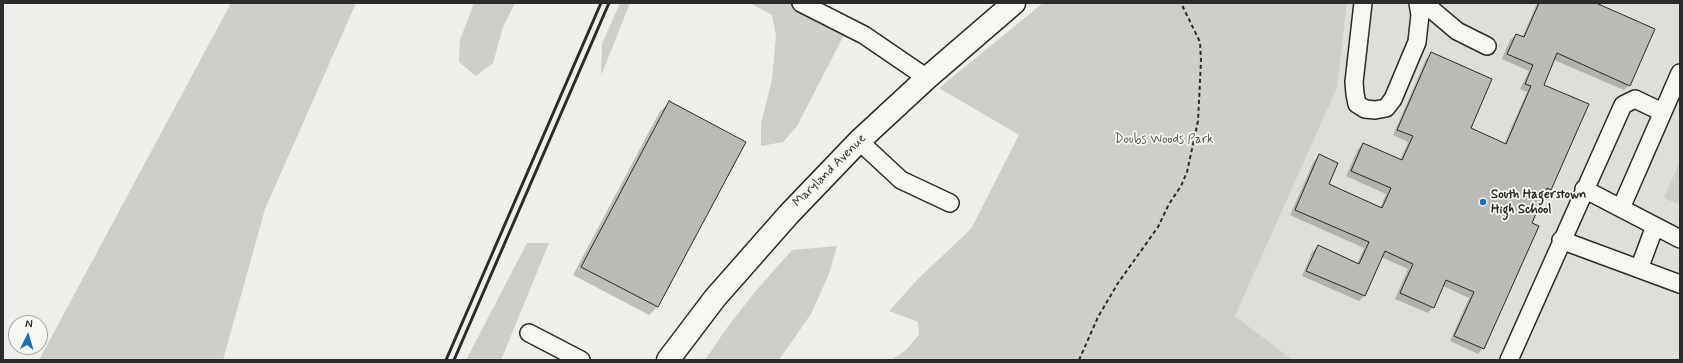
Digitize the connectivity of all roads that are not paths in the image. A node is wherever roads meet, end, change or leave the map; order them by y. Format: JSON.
{"nodes":[{"id":1,"x":801,"y":3,"type":"edge"},
{"id":2,"x":1014,"y":3,"type":"edge"},
{"id":3,"x":1363,"y":3,"type":"edge"},
{"id":4,"x":1418,"y":3,"type":"edge"},
{"id":5,"x":1424,"y":3,"type":"edge"},
{"id":6,"x":1487,"y":46,"type":"dead end"},
{"id":7,"x":1680,"y":73,"type":"edge"},
{"id":8,"x":927,"y":78,"type":"junction"},
{"id":9,"x":1662,"y":112,"type":"junction"},
{"id":10,"x":859,"y":141,"type":"junction"},
{"id":11,"x":1584,"y":189,"type":"junction"},
{"id":12,"x":950,"y":203,"type":"dead end"},
{"id":13,"x":1621,"y":208,"type":"junction"},
{"id":14,"x":1655,"y":226,"type":"junction"},
{"id":15,"x":1680,"y":239,"type":"edge"},
{"id":16,"x":1561,"y":240,"type":"junction"},
{"id":17,"x":1639,"y":269,"type":"junction"},
{"id":18,"x":1680,"y":284,"type":"edge"},
{"id":19,"x":529,"y":333,"type":"dead end"},
{"id":20,"x":581,"y":360,"type":"edge"},
{"id":21,"x":668,"y":360,"type":"edge"},
{"id":22,"x":1509,"y":360,"type":"edge"}],
"edges":[{"from":1,"to":8,"type":"lane"},
{"from":2,"to":8,"type":"main road","name":"Maryland Avenue"},
{"from":3,"to":4,"type":"lane"},
{"from":5,"to":6,"type":"lane"},
{"from":7,"to":9,"type":"lane"},
{"from":8,"to":10,"type":"main road","name":"Maryland Avenue"},
{"from":9,"to":11,"type":"lane"},
{"from":9,"to":13,"type":"lane"},
{"from":10,"to":12,"type":"lane"},
{"from":10,"to":21,"type":"main road","name":"Maryland Avenue"},
{"from":11,"to":13,"type":"lane"},
{"from":11,"to":16,"type":"lane"},
{"from":13,"to":14,"type":"lane"},
{"from":14,"to":15,"type":"lane"},
{"from":14,"to":17,"type":"lane"},
{"from":16,"to":17,"type":"lane"},
{"from":16,"to":22,"type":"lane"},
{"from":17,"to":18,"type":"lane"},
{"from":19,"to":20,"type":"lane"}]}
